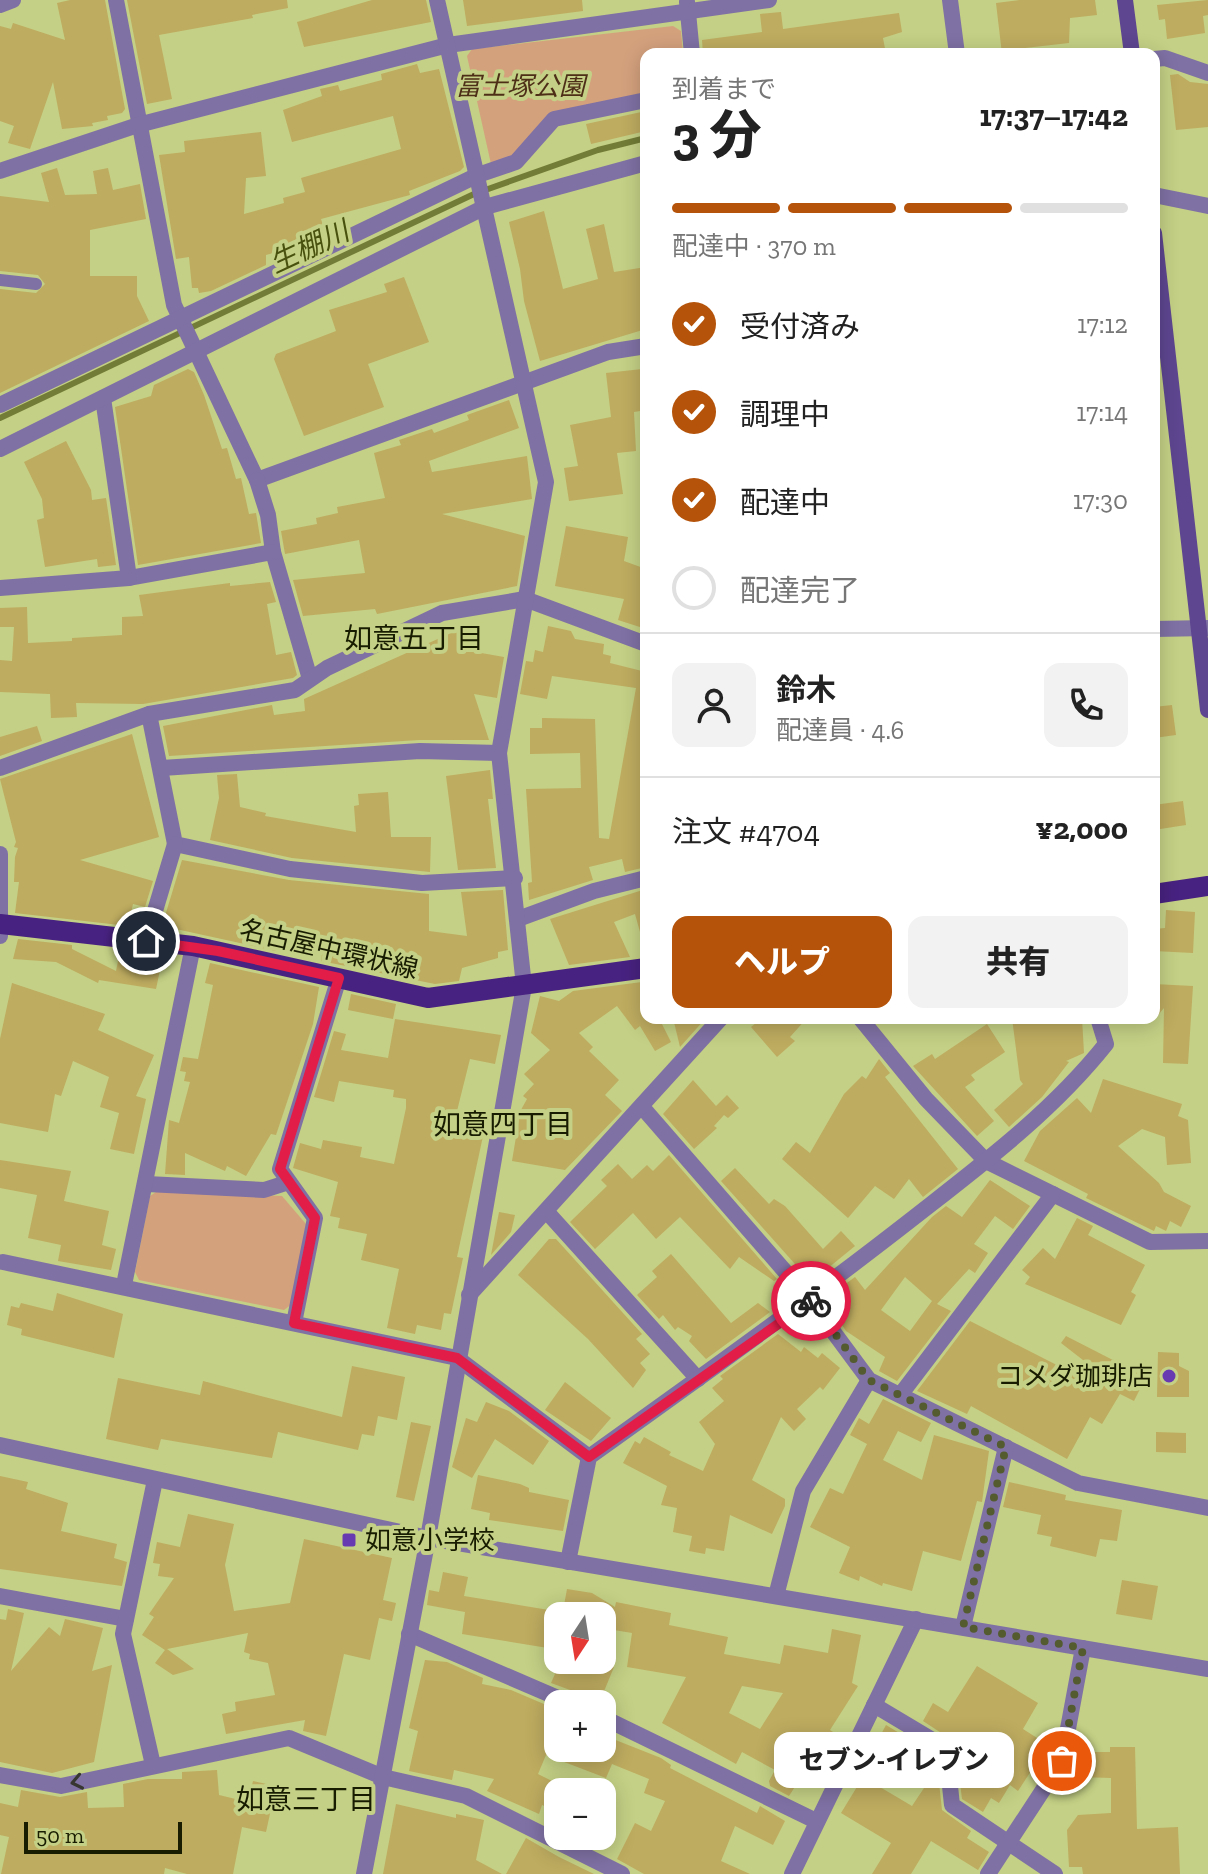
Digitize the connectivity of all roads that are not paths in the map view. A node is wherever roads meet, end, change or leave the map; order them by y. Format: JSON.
{"nodes":[{"id":1,"x":13,"y":0,"type":"edge"},
{"id":2,"x":116,"y":0,"type":"edge"},
{"id":3,"x":437,"y":0,"type":"edge"},
{"id":4,"x":769,"y":0,"type":"edge"},
{"id":5,"x":950,"y":0,"type":"edge"},
{"id":6,"x":1125,"y":0,"type":"edge"},
{"id":7,"x":0,"y":5,"type":"edge"},
{"id":8,"x":687,"y":6,"type":"edge"},
{"id":9,"x":448,"y":45,"type":"junction"},
{"id":10,"x":691,"y":48,"type":"edge"},
{"id":11,"x":956,"y":48,"type":"edge"},
{"id":12,"x":1131,"y":48,"type":"edge"},
{"id":13,"x":1160,"y":58,"type":"edge"},
{"id":14,"x":1208,"y":73,"type":"edge"},
{"id":15,"x":640,"y":101,"type":"edge"},
{"id":16,"x":138,"y":125,"type":"junction"},
{"id":17,"x":640,"y":164,"type":"edge"},
{"id":18,"x":0,"y":171,"type":"edge"},
{"id":19,"x":481,"y":191,"type":"junction"},
{"id":20,"x":1160,"y":196,"type":"edge"},
{"id":21,"x":1208,"y":206,"type":"edge"},
{"id":22,"x":0,"y":280,"type":"edge"},
{"id":23,"x":1160,"y":281,"type":"edge"},
{"id":24,"x":36,"y":284,"type":"dead end"},
{"id":25,"x":183,"y":324,"type":"junction"},
{"id":26,"x":640,"y":347,"type":"edge"},
{"id":27,"x":197,"y":352,"type":"junction"},
{"id":28,"x":523,"y":383,"type":"junction"},
{"id":29,"x":103,"y":398,"type":"junction"},
{"id":30,"x":0,"y":405,"type":"edge"},
{"id":31,"x":0,"y":449,"type":"edge"},
{"id":32,"x":257,"y":480,"type":"junction"},
{"id":33,"x":273,"y":552,"type":"junction"},
{"id":34,"x":129,"y":578,"type":"junction"},
{"id":35,"x":0,"y":588,"type":"edge"},
{"id":36,"x":525,"y":599,"type":"junction"},
{"id":37,"x":1203,"y":627,"type":"edge"},
{"id":38,"x":1160,"y":629,"type":"edge"},
{"id":39,"x":640,"y":642,"type":"edge"},
{"id":40,"x":310,"y":679,"type":"junction"},
{"id":41,"x":1208,"y":710,"type":"edge"},
{"id":42,"x":149,"y":714,"type":"junction"},
{"id":43,"x":499,"y":753,"type":"junction"},
{"id":44,"x":0,"y":768,"type":"edge"},
{"id":45,"x":162,"y":768,"type":"junction"},
{"id":46,"x":175,"y":844,"type":"junction"},
{"id":47,"x":0,"y":854,"type":"edge"},
{"id":48,"x":515,"y":878,"type":"junction"},
{"id":49,"x":640,"y":880,"type":"edge"},
{"id":50,"x":1208,"y":886,"type":"edge"},
{"id":51,"x":1160,"y":893,"type":"edge"},
{"id":52,"x":518,"y":919,"type":"junction"},
{"id":53,"x":0,"y":928,"type":"edge"},
{"id":54,"x":146,"y":941,"type":"junction"},
{"id":55,"x":193,"y":946,"type":"junction"},
{"id":56,"x":640,"y":969,"type":"edge"},
{"id":57,"x":339,"y":978,"type":"junction"},
{"id":58,"x":524,"y":986,"type":"junction"},
{"id":59,"x":716,"y":1024,"type":"edge"},
{"id":60,"x":865,"y":1024,"type":"edge"},
{"id":61,"x":1100,"y":1024,"type":"edge"},
{"id":62,"x":643,"y":1108,"type":"junction"},
{"id":63,"x":986,"y":1161,"type":"junction"},
{"id":64,"x":286,"y":1183,"type":"junction"},
{"id":65,"x":147,"y":1184,"type":"junction"},
{"id":66,"x":1053,"y":1194,"type":"junction"},
{"id":67,"x":547,"y":1212,"type":"junction"},
{"id":68,"x":1208,"y":1241,"type":"edge"},
{"id":69,"x":2,"y":1260,"type":"edge"},
{"id":70,"x":0,"y":1279,"type":"edge"},
{"id":71,"x":124,"y":1285,"type":"junction"},
{"id":72,"x":469,"y":1296,"type":"junction"},
{"id":73,"x":809,"y":1299,"type":"junction"},
{"id":74,"x":294,"y":1323,"type":"junction"},
{"id":75,"x":457,"y":1358,"type":"junction"},
{"id":76,"x":698,"y":1379,"type":"junction"},
{"id":77,"x":869,"y":1380,"type":"junction"},
{"id":78,"x":901,"y":1394,"type":"junction"},
{"id":79,"x":0,"y":1445,"type":"edge"},
{"id":80,"x":1006,"y":1447,"type":"junction"},
{"id":81,"x":589,"y":1457,"type":"junction"},
{"id":82,"x":155,"y":1480,"type":"junction"},
{"id":83,"x":1208,"y":1508,"type":"edge"},
{"id":84,"x":428,"y":1538,"type":"junction"},
{"id":85,"x":568,"y":1562,"type":"junction"},
{"id":86,"x":0,"y":1596,"type":"edge"},
{"id":87,"x":776,"y":1596,"type":"junction"},
{"id":88,"x":126,"y":1619,"type":"junction"},
{"id":89,"x":916,"y":1619,"type":"junction"},
{"id":90,"x":963,"y":1627,"type":"junction"},
{"id":91,"x":409,"y":1634,"type":"junction"},
{"id":92,"x":1083,"y":1648,"type":"junction"},
{"id":93,"x":1208,"y":1669,"type":"edge"},
{"id":94,"x":544,"y":1692,"type":"edge"},
{"id":95,"x":874,"y":1705,"type":"junction"},
{"id":96,"x":616,"y":1724,"type":"edge"},
{"id":97,"x":153,"y":1765,"type":"junction"},
{"id":98,"x":0,"y":1775,"type":"edge"},
{"id":99,"x":383,"y":1777,"type":"junction"},
{"id":100,"x":816,"y":1821,"type":"junction"},
{"id":101,"x":1009,"y":1842,"type":"junction"},
{"id":102,"x":364,"y":1874,"type":"edge"},
{"id":103,"x":622,"y":1874,"type":"edge"},
{"id":104,"x":792,"y":1874,"type":"edge"},
{"id":105,"x":988,"y":1874,"type":"edge"},
{"id":106,"x":1055,"y":1874,"type":"edge"}],
"edges":[{"from":1,"to":7,"type":"street"},
{"from":2,"to":16,"type":"street"},
{"from":3,"to":9,"type":"street"},
{"from":4,"to":8,"type":"street"},
{"from":5,"to":11,"type":"street"},
{"from":6,"to":12,"type":"main road"},
{"from":8,"to":9,"type":"street"},
{"from":8,"to":10,"type":"street"},
{"from":9,"to":16,"type":"street"},
{"from":9,"to":19,"type":"street"},
{"from":13,"to":14,"type":"street"},
{"from":15,"to":19,"type":"street"},
{"from":16,"to":18,"type":"street"},
{"from":16,"to":25,"type":"street"},
{"from":17,"to":19,"type":"street"},
{"from":19,"to":25,"type":"street"},
{"from":19,"to":27,"type":"street"},
{"from":19,"to":28,"type":"street"},
{"from":20,"to":21,"type":"street"},
{"from":22,"to":24,"type":"lane"},
{"from":23,"to":37,"type":"main road"},
{"from":25,"to":27,"type":"street"},
{"from":25,"to":30,"type":"street"},
{"from":26,"to":28,"type":"street"},
{"from":27,"to":29,"type":"street"},
{"from":27,"to":32,"type":"street"},
{"from":28,"to":32,"type":"street"},
{"from":28,"to":36,"type":"street"},
{"from":29,"to":31,"type":"street"},
{"from":29,"to":34,"type":"street"},
{"from":32,"to":33,"type":"street"},
{"from":33,"to":34,"type":"street"},
{"from":33,"to":40,"type":"street"},
{"from":34,"to":35,"type":"street"},
{"from":36,"to":39,"type":"street"},
{"from":36,"to":40,"type":"street"},
{"from":36,"to":43,"type":"street"},
{"from":37,"to":38,"type":"street"},
{"from":37,"to":41,"type":"main road"},
{"from":40,"to":42,"type":"street"},
{"from":42,"to":44,"type":"street"},
{"from":42,"to":45,"type":"street"},
{"from":43,"to":45,"type":"street"},
{"from":43,"to":48,"type":"street"},
{"from":45,"to":46,"type":"street"},
{"from":46,"to":48,"type":"street"},
{"from":46,"to":54,"type":"street"},
{"from":47,"to":53,"type":"street"},
{"from":48,"to":52,"type":"street"},
{"from":49,"to":52,"type":"street"},
{"from":50,"to":51,"type":"main road"},
{"from":52,"to":58,"type":"street"},
{"from":53,"to":54,"type":"main road","name":"名古屋中環状線"},
{"from":54,"to":55,"type":"main road","name":"名古屋中環状線"},
{"from":55,"to":57,"type":"main road","name":"名古屋中環状線"},
{"from":55,"to":65,"type":"street"},
{"from":56,"to":58,"type":"main road","name":"名古屋中環状線"},
{"from":57,"to":58,"type":"main road","name":"名古屋中環状線"},
{"from":57,"to":64,"type":"street"},
{"from":58,"to":72,"type":"street"},
{"from":59,"to":62,"type":"street"},
{"from":60,"to":63,"type":"street"},
{"from":61,"to":63,"type":"street"},
{"from":62,"to":67,"type":"street"},
{"from":62,"to":73,"type":"street"},
{"from":63,"to":66,"type":"street"},
{"from":63,"to":73,"type":"street"},
{"from":64,"to":65,"type":"street"},
{"from":64,"to":74,"type":"street"},
{"from":65,"to":71,"type":"street"},
{"from":66,"to":68,"type":"street"},
{"from":66,"to":78,"type":"street"},
{"from":67,"to":72,"type":"street"},
{"from":67,"to":76,"type":"street"},
{"from":69,"to":70,"type":"street"},
{"from":69,"to":71,"type":"street"},
{"from":71,"to":74,"type":"street"},
{"from":72,"to":75,"type":"street"},
{"from":73,"to":76,"type":"street"},
{"from":73,"to":77,"type":"street"},
{"from":74,"to":75,"type":"street"},
{"from":75,"to":81,"type":"street"},
{"from":75,"to":84,"type":"street"},
{"from":76,"to":81,"type":"street"},
{"from":77,"to":78,"type":"street"},
{"from":77,"to":87,"type":"street"},
{"from":78,"to":80,"type":"street"},
{"from":79,"to":82,"type":"street"},
{"from":80,"to":83,"type":"street"},
{"from":80,"to":90,"type":"street"},
{"from":81,"to":85,"type":"street"},
{"from":82,"to":84,"type":"street"},
{"from":82,"to":88,"type":"street"},
{"from":84,"to":85,"type":"street"},
{"from":84,"to":91,"type":"street"},
{"from":85,"to":87,"type":"street"},
{"from":86,"to":88,"type":"street"},
{"from":87,"to":89,"type":"street"},
{"from":88,"to":97,"type":"street"},
{"from":89,"to":90,"type":"street"},
{"from":89,"to":95,"type":"street"},
{"from":90,"to":92,"type":"street"},
{"from":91,"to":94,"type":"street"},
{"from":91,"to":99,"type":"street"},
{"from":92,"to":93,"type":"street"},
{"from":92,"to":101,"type":"street"},
{"from":95,"to":100,"type":"street"},
{"from":95,"to":101,"type":"street"},
{"from":96,"to":100,"type":"street"},
{"from":97,"to":98,"type":"street","one_way":true},
{"from":97,"to":99,"type":"street"},
{"from":99,"to":102,"type":"street"},
{"from":99,"to":103,"type":"street"},
{"from":100,"to":104,"type":"street"},
{"from":101,"to":105,"type":"street"},
{"from":101,"to":106,"type":"street"}]}
